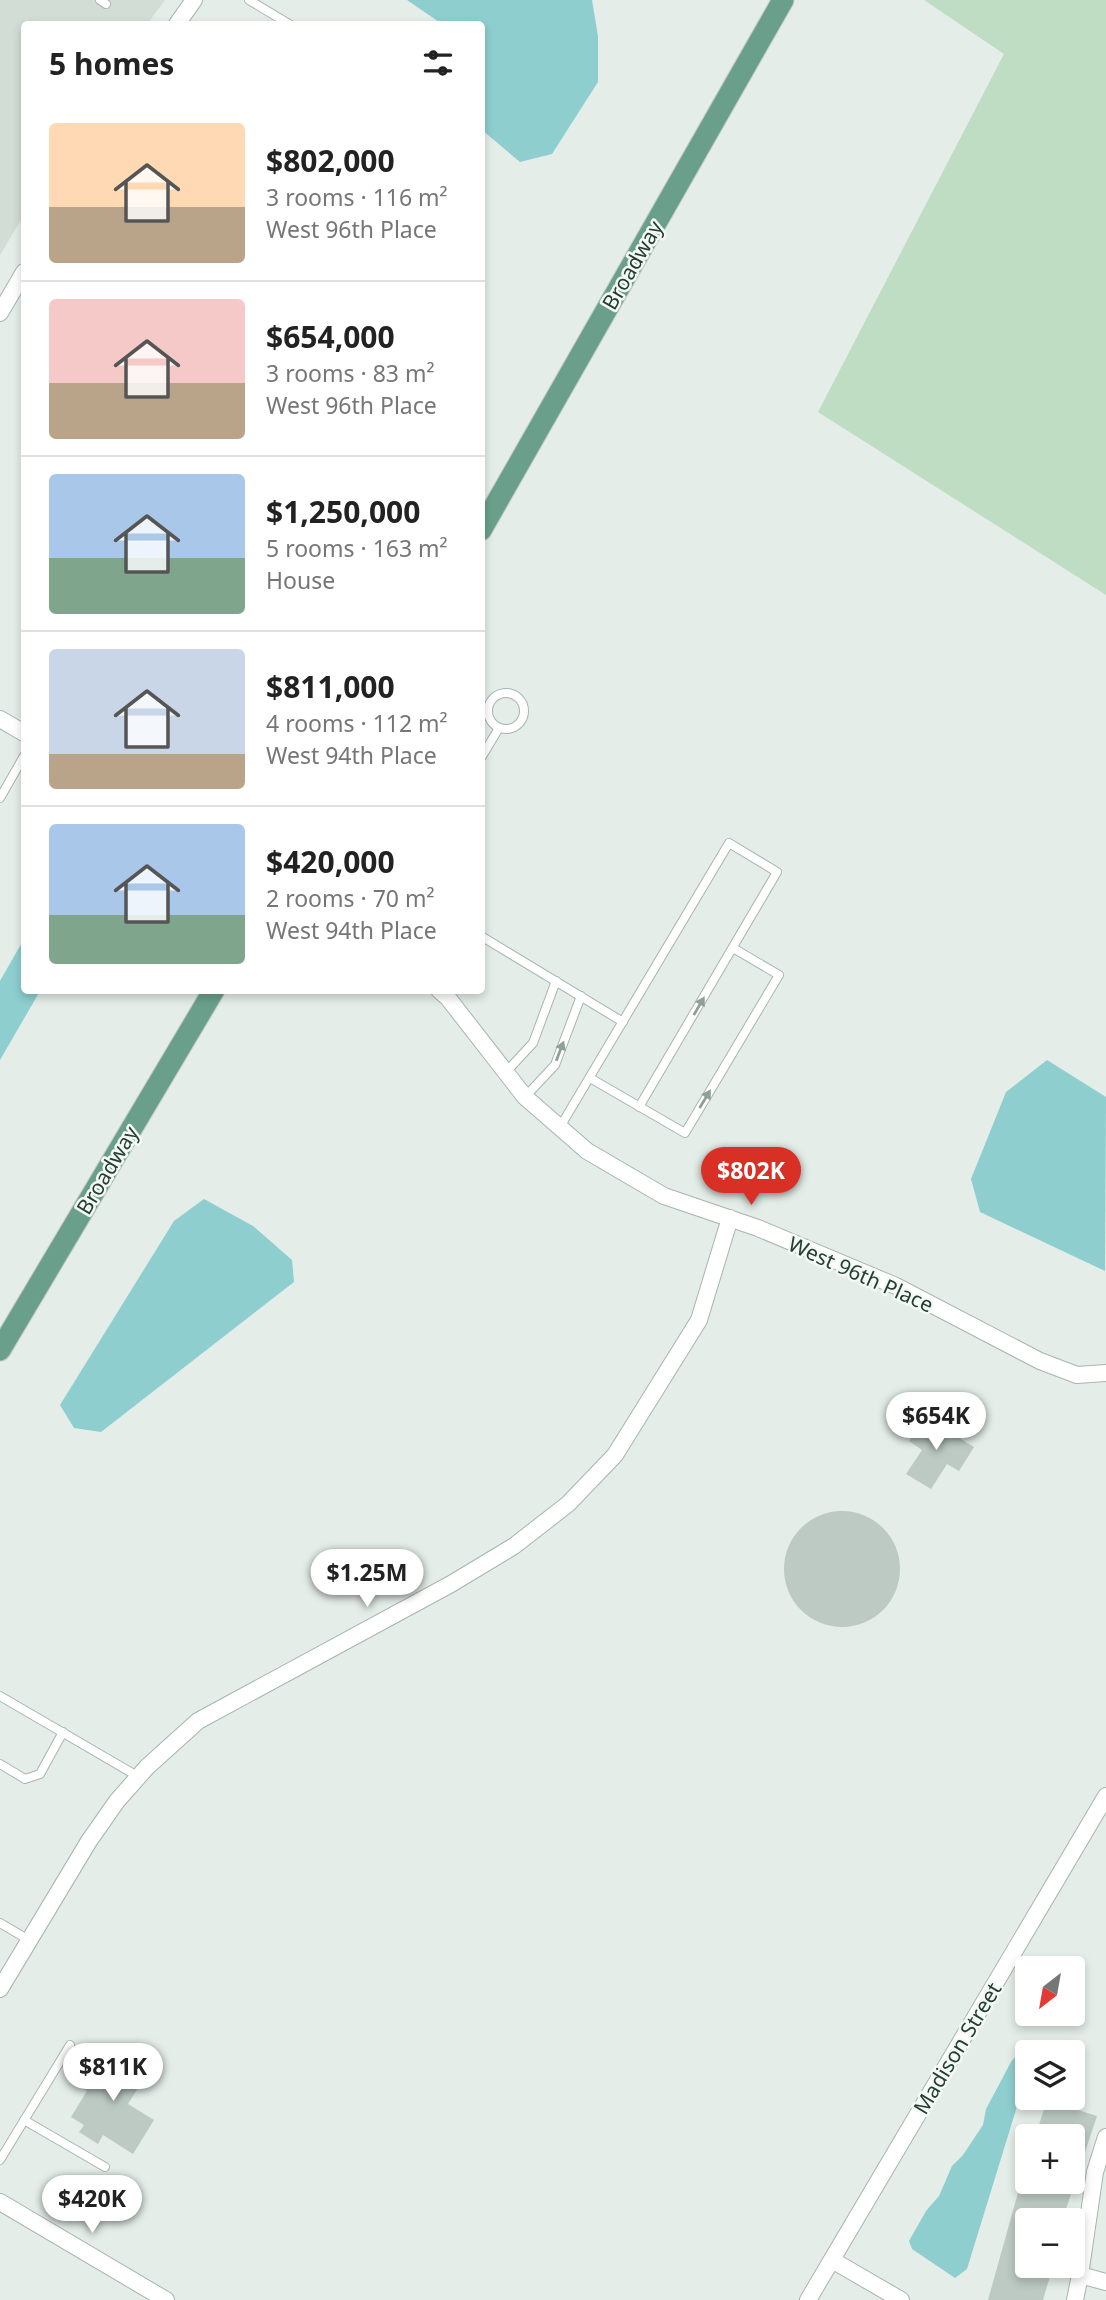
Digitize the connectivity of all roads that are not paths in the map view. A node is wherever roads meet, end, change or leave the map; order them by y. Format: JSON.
{"nodes":[{"id":1,"x":194,"y":0,"type":"edge"},
{"id":2,"x":249,"y":0,"type":"edge"},
{"id":3,"x":783,"y":0,"type":"edge"},
{"id":4,"x":179,"y":21,"type":"edge"},
{"id":5,"x":278,"y":21,"type":"edge"},
{"id":6,"x":21,"y":277,"type":"edge"},
{"id":7,"x":0,"y":313,"type":"edge"},
{"id":8,"x":485,"y":523,"type":"edge"},
{"id":9,"x":0,"y":719,"type":"edge"},
{"id":10,"x":499,"y":728,"type":"junction"},
{"id":11,"x":21,"y":731,"type":"edge"},
{"id":12,"x":485,"y":751,"type":"edge"},
{"id":13,"x":21,"y":761,"type":"edge"},
{"id":14,"x":0,"y":798,"type":"edge"},
{"id":15,"x":485,"y":938,"type":"edge"},
{"id":16,"x":733,"y":947,"type":"junction"},
{"id":17,"x":556,"y":981,"type":"junction"},
{"id":18,"x":212,"y":994,"type":"edge"},
{"id":19,"x":444,"y":994,"type":"edge"},
{"id":20,"x":581,"y":996,"type":"junction"},
{"id":21,"x":623,"y":1022,"type":"junction"},
{"id":22,"x":506,"y":1072,"type":"junction"},
{"id":23,"x":590,"y":1078,"type":"junction"},
{"id":24,"x":526,"y":1097,"type":"junction"},
{"id":25,"x":639,"y":1107,"type":"junction"},
{"id":26,"x":560,"y":1128,"type":"junction"},
{"id":27,"x":730,"y":1219,"type":"junction"},
{"id":28,"x":0,"y":1350,"type":"edge"},
{"id":29,"x":1106,"y":1373,"type":"edge"},
{"id":30,"x":0,"y":1696,"type":"edge"},
{"id":31,"x":64,"y":1732,"type":"junction"},
{"id":32,"x":0,"y":1764,"type":"edge"},
{"id":33,"x":139,"y":1777,"type":"junction"},
{"id":34,"x":1106,"y":1796,"type":"edge"},
{"id":35,"x":0,"y":1923,"type":"edge"},
{"id":36,"x":29,"y":1940,"type":"junction"},
{"id":37,"x":0,"y":1989,"type":"edge"},
{"id":38,"x":70,"y":2045,"type":"dead end"},
{"id":39,"x":24,"y":2120,"type":"junction"},
{"id":40,"x":1106,"y":2137,"type":"edge"},
{"id":41,"x":0,"y":2160,"type":"edge"},
{"id":42,"x":105,"y":2167,"type":"dead end"},
{"id":43,"x":0,"y":2202,"type":"edge"},
{"id":44,"x":1085,"y":2241,"type":"edge"},
{"id":45,"x":832,"y":2260,"type":"junction"},
{"id":46,"x":1085,"y":2276,"type":"edge"},
{"id":47,"x":1079,"y":2278,"type":"edge"},
{"id":48,"x":1106,"y":2282,"type":"edge"},
{"id":49,"x":166,"y":2300,"type":"edge"},
{"id":50,"x":808,"y":2300,"type":"edge"},
{"id":51,"x":901,"y":2300,"type":"edge"},
{"id":52,"x":1074,"y":2300,"type":"edge"}],
"edges":[{"from":1,"to":4,"type":"street"},
{"from":2,"to":5,"type":"lane"},
{"from":3,"to":8,"type":"main road","name":"Broadway"},
{"from":6,"to":7,"type":"street"},
{"from":9,"to":11,"type":"street"},
{"from":10,"to":10,"type":"lane"},
{"from":10,"to":12,"type":"lane"},
{"from":13,"to":14,"type":"lane"},
{"from":15,"to":17,"type":"lane"},
{"from":16,"to":21,"type":"lane"},
{"from":25,"to":16,"type":"lane","one_way":true},
{"from":25,"to":16,"type":"lane","one_way":true},
{"from":17,"to":20,"type":"lane"},
{"from":17,"to":22,"type":"lane"},
{"from":18,"to":28,"type":"main road","name":"Broadway"},
{"from":19,"to":22,"type":"street","name":"West 96th Place"},
{"from":20,"to":21,"type":"lane"},
{"from":24,"to":20,"type":"lane","one_way":true},
{"from":21,"to":23,"type":"lane"},
{"from":22,"to":24,"type":"street","name":"West 96th Place"},
{"from":23,"to":25,"type":"lane"},
{"from":23,"to":26,"type":"lane"},
{"from":24,"to":26,"type":"street","name":"West 96th Place"},
{"from":26,"to":27,"type":"street","name":"West 96th Place"},
{"from":27,"to":29,"type":"street","name":"West 96th Place"},
{"from":27,"to":33,"type":"street"},
{"from":30,"to":31,"type":"lane"},
{"from":31,"to":32,"type":"lane"},
{"from":31,"to":33,"type":"lane"},
{"from":33,"to":36,"type":"street"},
{"from":34,"to":45,"type":"street","name":"Madison Street"},
{"from":35,"to":36,"type":"lane"},
{"from":36,"to":37,"type":"street"},
{"from":38,"to":39,"type":"lane"},
{"from":39,"to":41,"type":"lane"},
{"from":39,"to":42,"type":"lane"},
{"from":40,"to":44,"type":"street"},
{"from":43,"to":49,"type":"street"},
{"from":45,"to":50,"type":"street","name":"Madison Street"},
{"from":45,"to":51,"type":"street"},
{"from":46,"to":48,"type":"street"},
{"from":47,"to":52,"type":"street"}]}
